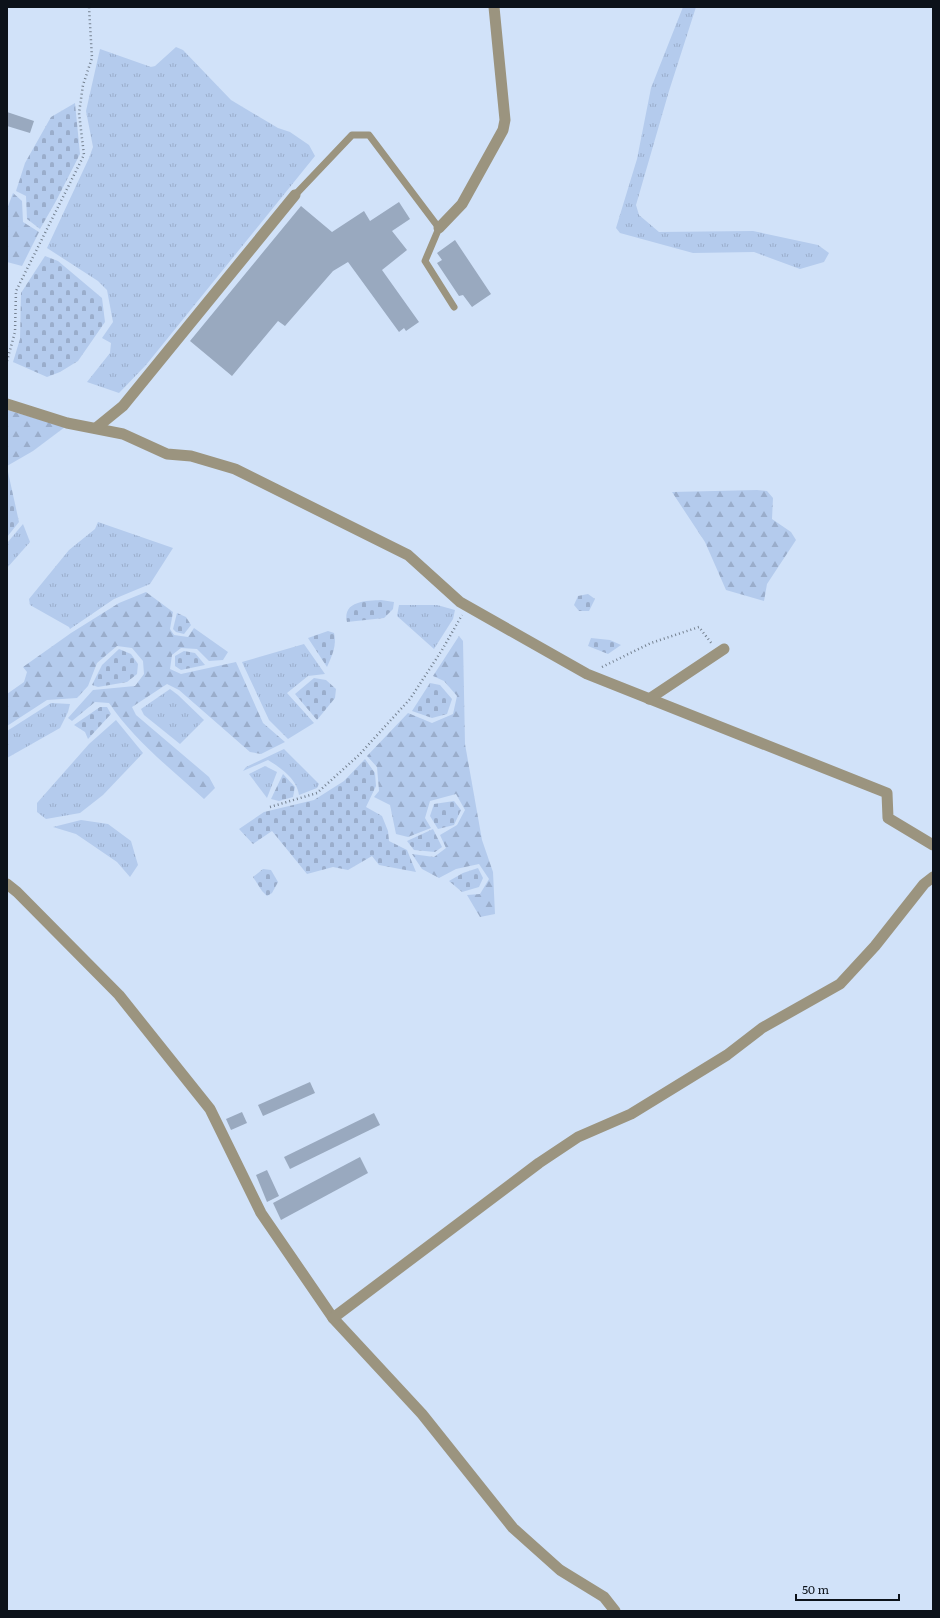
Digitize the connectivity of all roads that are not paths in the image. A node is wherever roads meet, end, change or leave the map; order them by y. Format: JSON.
{"nodes":[{"id":1,"x":494,"y":7,"type":"edge"},
{"id":2,"x":295,"y":195,"type":"joint"},
{"id":3,"x":438,"y":228,"type":"junction"},
{"id":4,"x":454,"y":307,"type":"dead end"},
{"id":5,"x":7,"y":404,"type":"edge"},
{"id":6,"x":96,"y":428,"type":"junction"},
{"id":7,"x":722,"y":651,"type":"road end"},
{"id":8,"x":649,"y":699,"type":"junction"},
{"id":9,"x":933,"y":845,"type":"edge"},
{"id":10,"x":933,"y":877,"type":"edge"},
{"id":11,"x":7,"y":884,"type":"edge"},
{"id":12,"x":333,"y":1318,"type":"junction"},
{"id":13,"x":615,"y":1611,"type":"edge"}],
"edges":[{"from":1,"to":3,"type":"street"},
{"from":2,"to":3,"type":"lane"},
{"from":2,"to":6,"type":"street"},
{"from":3,"to":4,"type":"lane"},
{"from":5,"to":6,"type":"street"},
{"from":6,"to":8,"type":"street"},
{"from":7,"to":8,"type":"street"},
{"from":8,"to":9,"type":"street"},
{"from":10,"to":12,"type":"street"},
{"from":11,"to":12,"type":"street"},
{"from":12,"to":13,"type":"street"}]}
